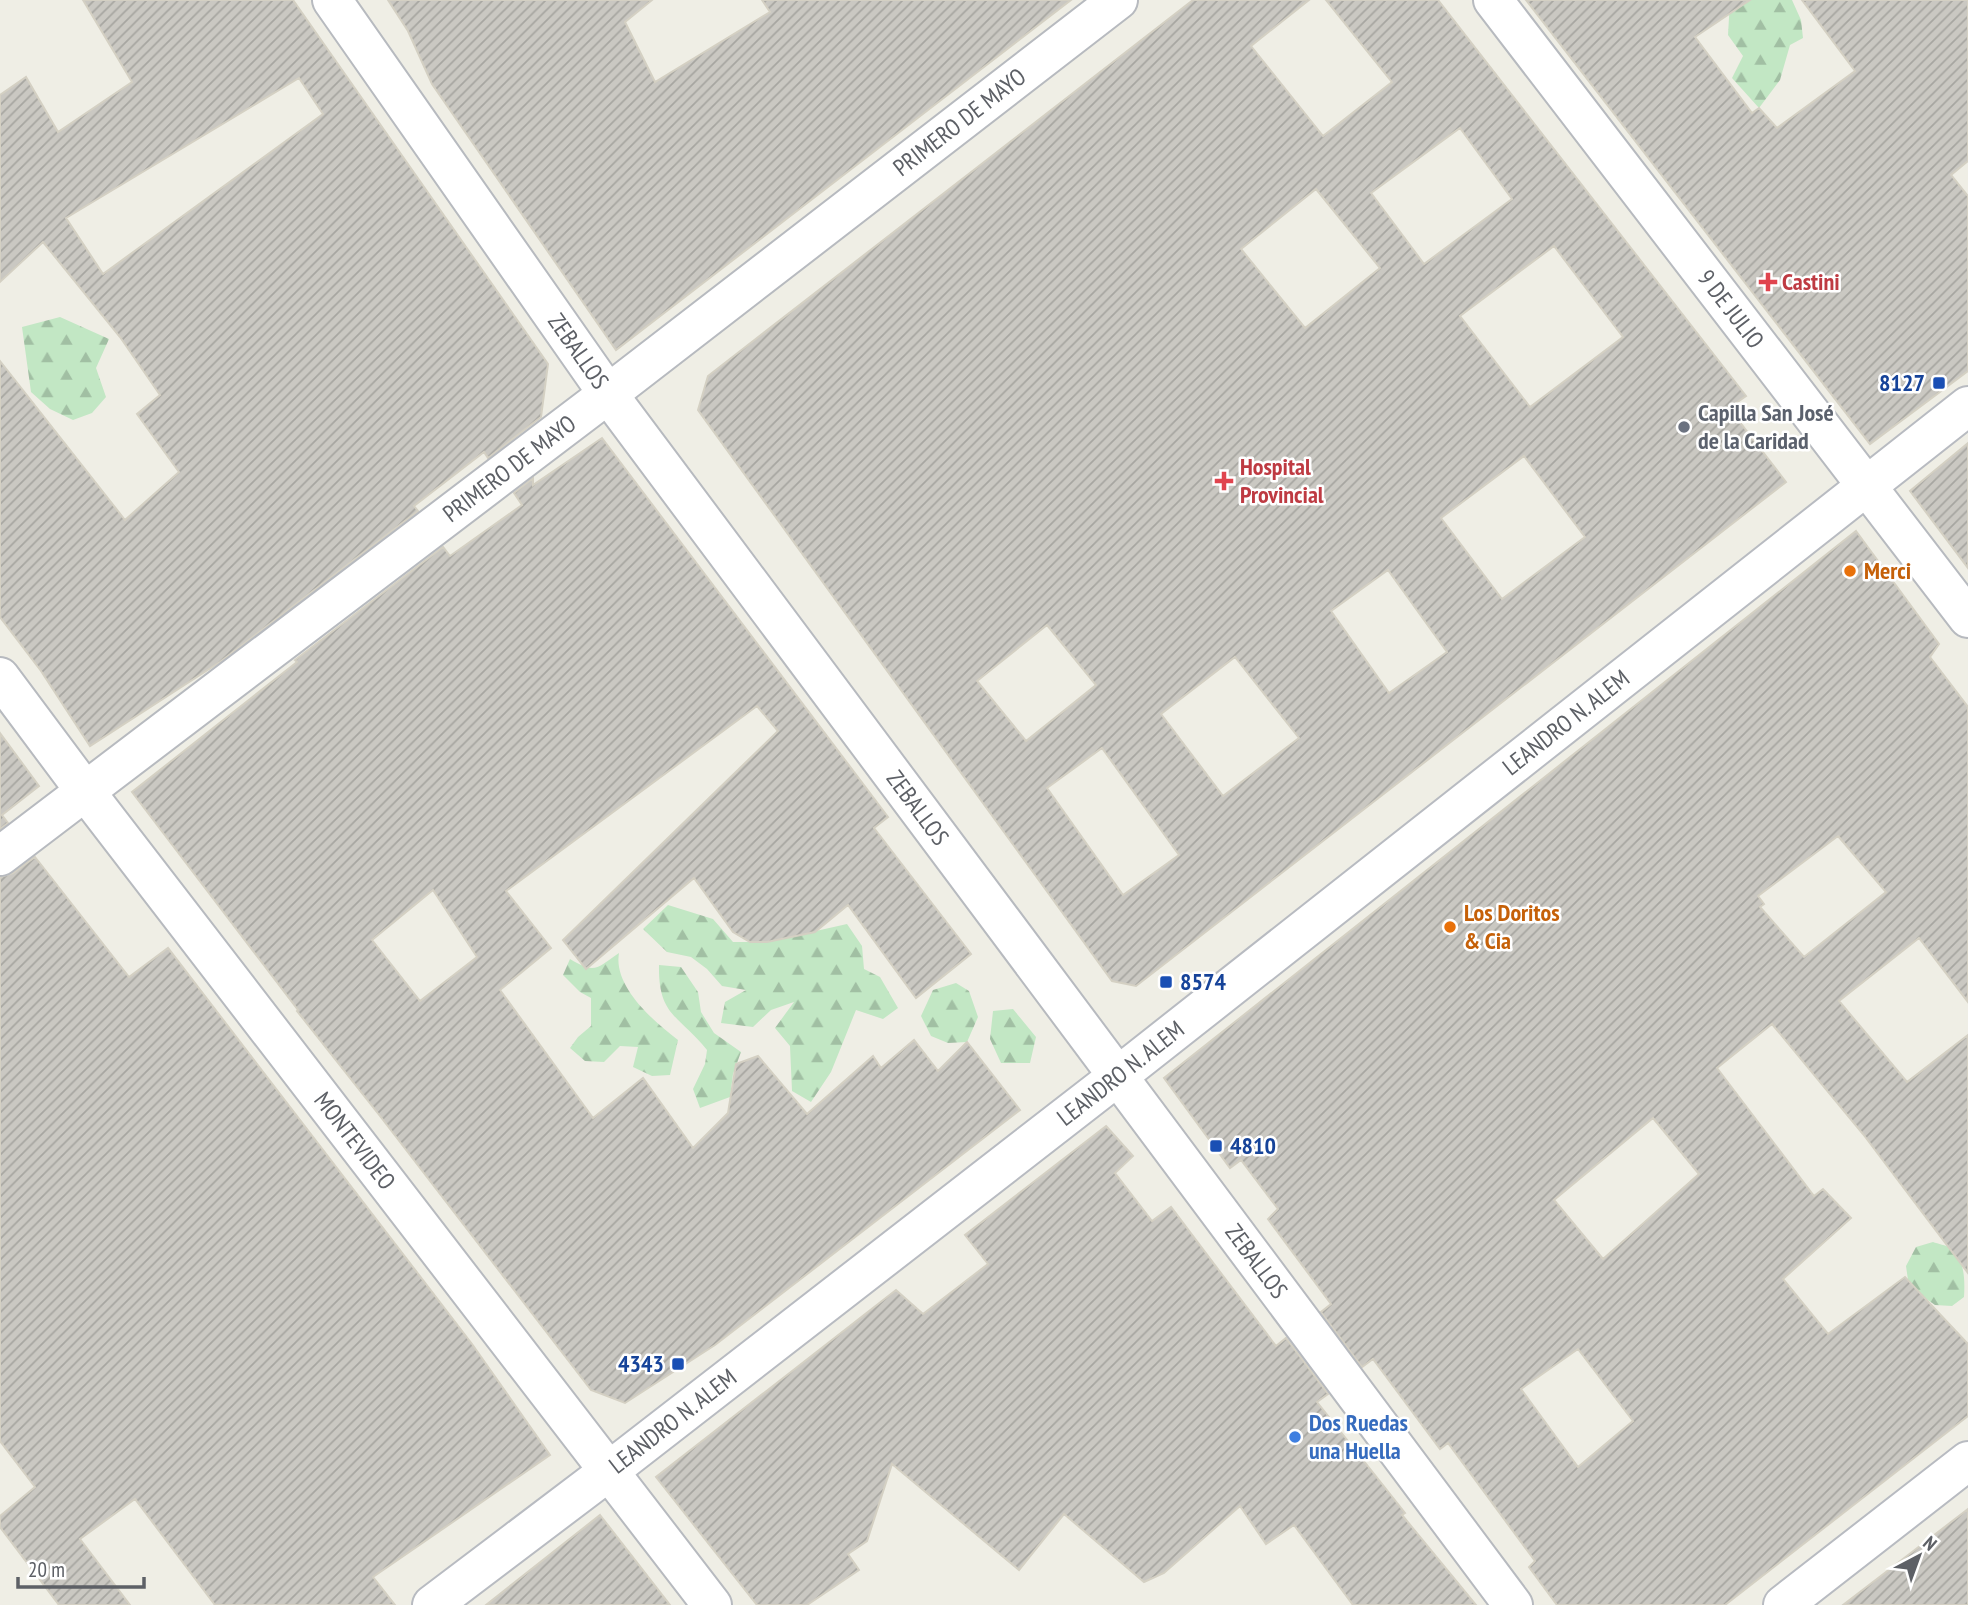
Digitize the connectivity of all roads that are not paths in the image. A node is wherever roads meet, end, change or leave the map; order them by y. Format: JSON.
{"nodes":[{"id":1,"x":332,"y":0,"type":"edge"},
{"id":2,"x":1118,"y":0,"type":"edge"},
{"id":3,"x":1493,"y":0,"type":"edge"},
{"id":4,"x":608,"y":394,"type":"junction"},
{"id":5,"x":1968,"y":406,"type":"edge"},
{"id":6,"x":1866,"y":485,"type":"junction"},
{"id":7,"x":1968,"y":618,"type":"edge"},
{"id":8,"x":0,"y":677,"type":"edge"},
{"id":9,"x":85,"y":791,"type":"junction"},
{"id":10,"x":0,"y":856,"type":"edge"},
{"id":11,"x":1118,"y":1076,"type":"junction"},
{"id":12,"x":1968,"y":1461,"type":"edge"},
{"id":13,"x":609,"y":1471,"type":"junction"},
{"id":14,"x":432,"y":1605,"type":"edge"},
{"id":15,"x":712,"y":1605,"type":"edge"},
{"id":16,"x":1513,"y":1605,"type":"edge"},
{"id":17,"x":1783,"y":1605,"type":"edge"}],
"edges":[{"from":1,"to":4,"type":"street","name":"ZEBALLOS"},
{"from":2,"to":4,"type":"street","name":"PRIMERO DE MAYO"},
{"from":3,"to":6,"type":"street","name":"9 DE JULIO"},
{"from":4,"to":9,"type":"street","name":"PRIMERO DE MAYO"},
{"from":4,"to":11,"type":"street","name":"ZEBALLOS"},
{"from":5,"to":6,"type":"street","name":"LEANDRO N. ALEM"},
{"from":6,"to":7,"type":"street","name":"9 DE JULIO"},
{"from":6,"to":11,"type":"street","name":"LEANDRO N. ALEM"},
{"from":8,"to":9,"type":"street","name":"MONTEVIDEO"},
{"from":9,"to":10,"type":"street","name":"PRIMERO DE MAYO"},
{"from":9,"to":13,"type":"street","name":"MONTEVIDEO"},
{"from":11,"to":13,"type":"street","name":"LEANDRO N. ALEM"},
{"from":11,"to":16,"type":"street","name":"ZEBALLOS"},
{"from":12,"to":17,"type":"street"},
{"from":13,"to":14,"type":"street","name":"LEANDRO N. ALEM"},
{"from":13,"to":15,"type":"street","name":"MONTEVIDEO"}]}
